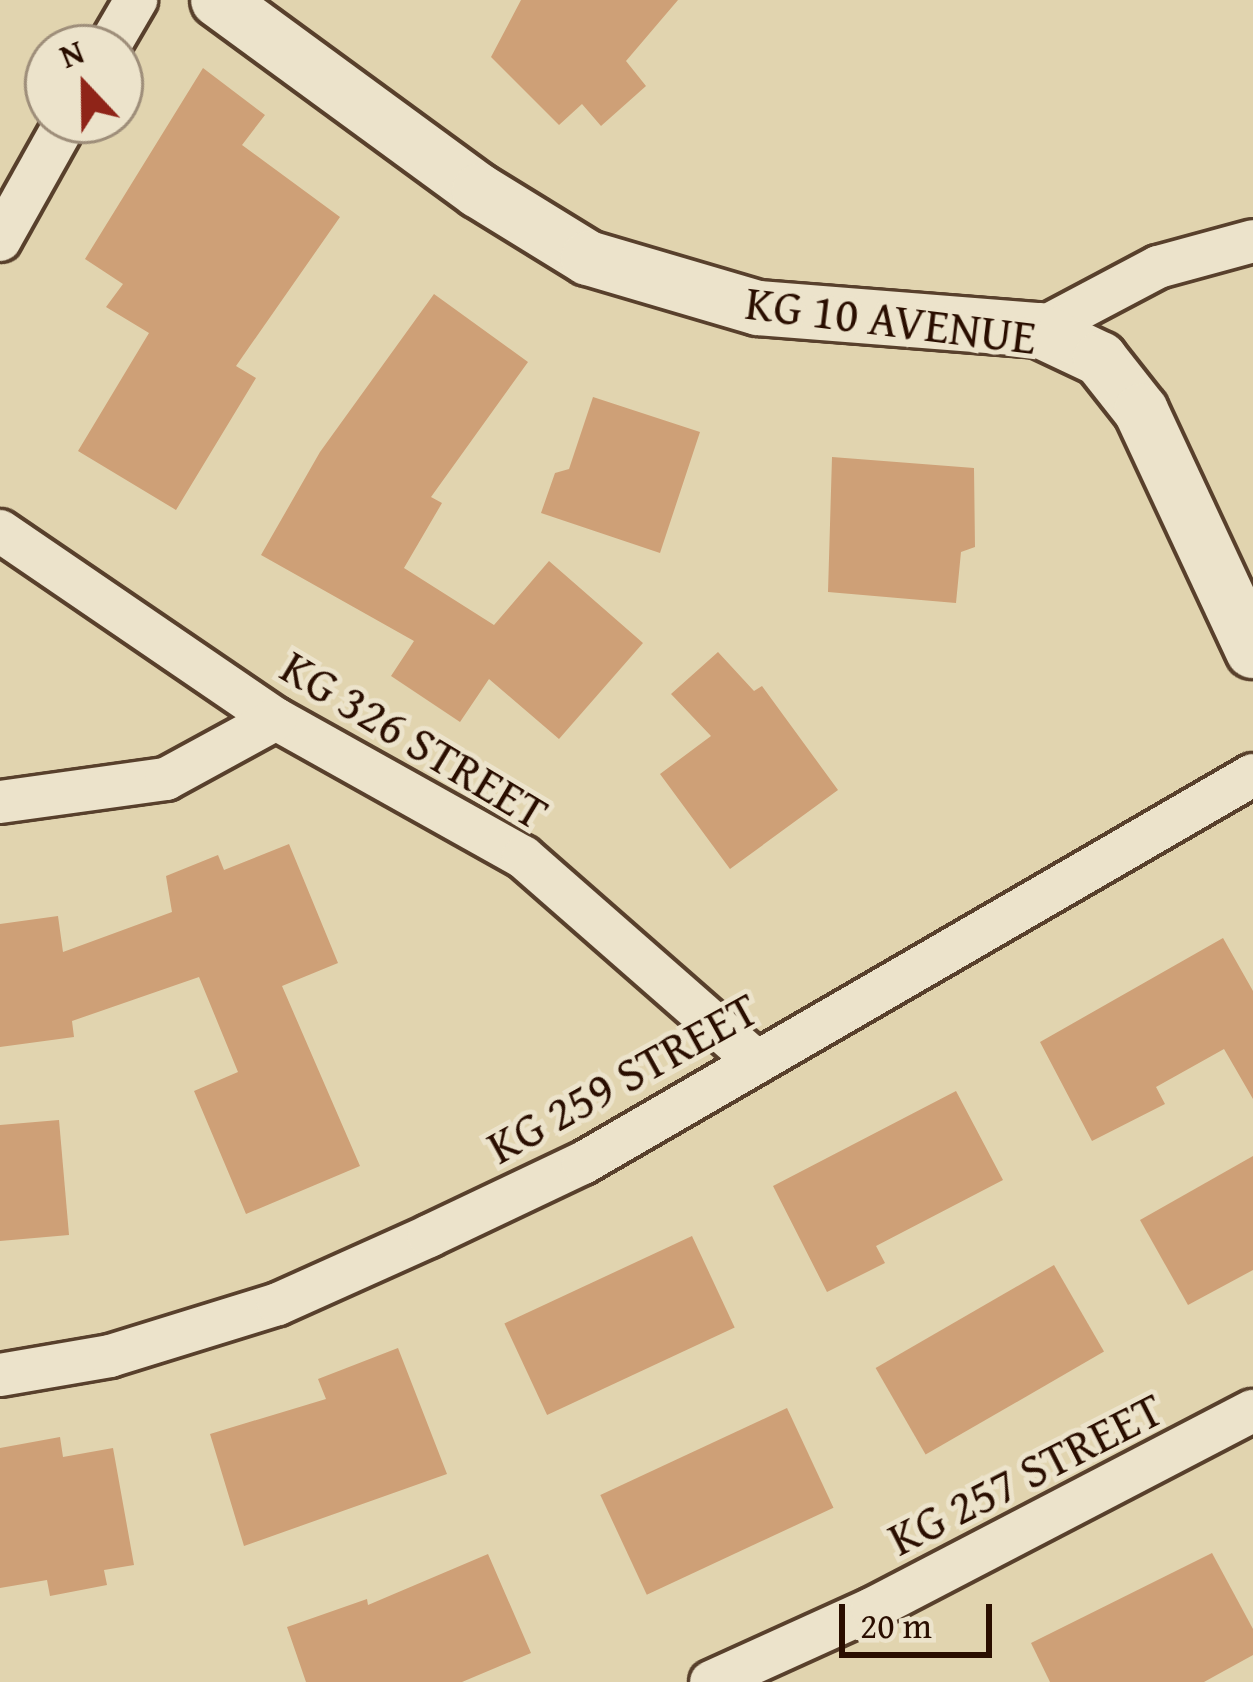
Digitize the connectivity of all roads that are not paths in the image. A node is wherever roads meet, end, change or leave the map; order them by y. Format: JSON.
{"nodes":[{"id":1,"x":218,"y":0,"type":"edge"},
{"id":2,"x":54,"y":144,"type":"edge"},
{"id":3,"x":0,"y":240,"type":"edge"},
{"id":4,"x":1253,"y":241,"type":"edge"},
{"id":5,"x":1039,"y":330,"type":"junction"},
{"id":6,"x":0,"y":531,"type":"edge"},
{"id":7,"x":1253,"y":651,"type":"edge"},
{"id":8,"x":276,"y":719,"type":"junction"},
{"id":9,"x":1253,"y":776,"type":"edge"},
{"id":10,"x":0,"y":802,"type":"edge"},
{"id":11,"x":757,"y":1062,"type":"junction"},
{"id":12,"x":0,"y":1375,"type":"edge"},
{"id":13,"x":1253,"y":1411,"type":"edge"},
{"id":14,"x":711,"y":1682,"type":"edge"}],
"edges":[{"from":1,"to":5,"type":"street","name":"KG 10 AVENUE"},
{"from":2,"to":3,"type":"street"},
{"from":4,"to":5,"type":"street"},
{"from":5,"to":7,"type":"street","name":"KG 10 AVENUE"},
{"from":6,"to":8,"type":"street","name":"KG 326 STREET"},
{"from":8,"to":10,"type":"street"},
{"from":8,"to":11,"type":"street","name":"KG 326 STREET"},
{"from":9,"to":11,"type":"street","name":"KG 259 STREET"},
{"from":11,"to":12,"type":"street","name":"KG 259 STREET"},
{"from":13,"to":14,"type":"street","name":"KG 257 STREET"}]}
